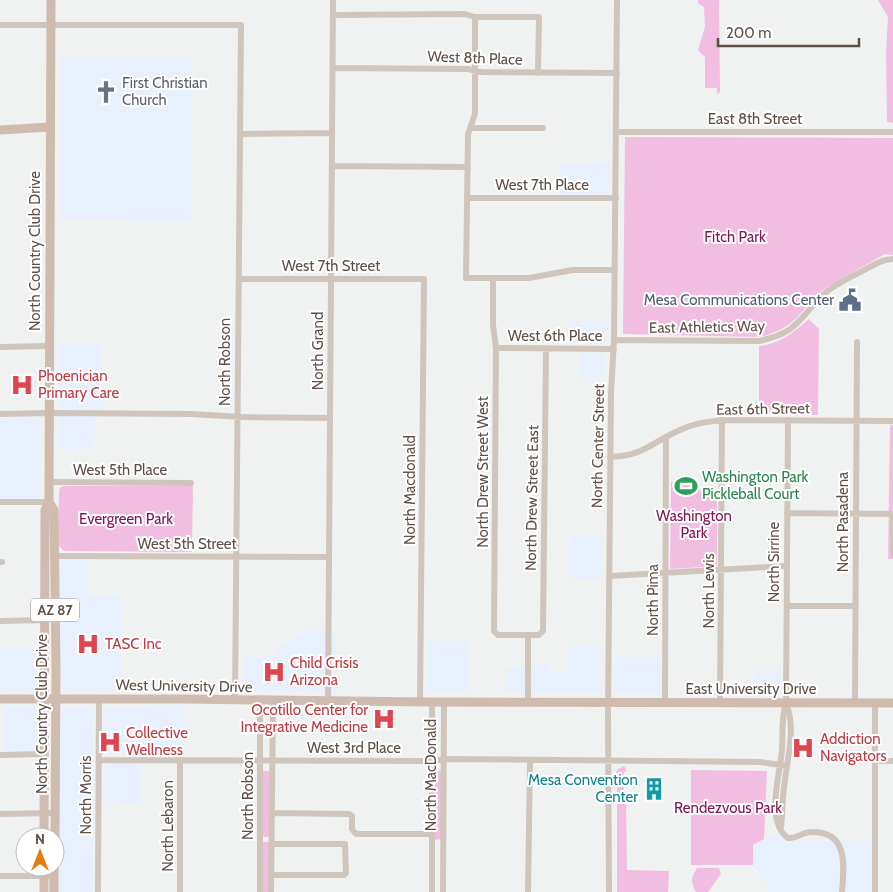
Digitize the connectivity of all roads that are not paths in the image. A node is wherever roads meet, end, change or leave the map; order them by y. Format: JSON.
{"nodes":[{"id":1,"x":51,"y":0,"type":"edge"},
{"id":2,"x":333,"y":0,"type":"edge"},
{"id":3,"x":617,"y":0,"type":"edge"},
{"id":4,"x":333,"y":15,"type":"junction"},
{"id":5,"x":475,"y":17,"type":"junction"},
{"id":6,"x":51,"y":25,"type":"junction"},
{"id":7,"x":0,"y":26,"type":"edge"},
{"id":8,"x":332,"y":68,"type":"junction"},
{"id":9,"x":475,"y":70,"type":"junction"},
{"id":10,"x":538,"y":73,"type":"junction"},
{"id":11,"x":616,"y":73,"type":"junction"},
{"id":12,"x":50,"y":127,"type":"junction"},
{"id":13,"x":470,"y":128,"type":"junction"},
{"id":14,"x":543,"y":128,"type":"dead end"},
{"id":15,"x":0,"y":130,"type":"edge"},
{"id":16,"x":616,"y":132,"type":"junction"},
{"id":17,"x":893,"y":132,"type":"edge"},
{"id":18,"x":240,"y":134,"type":"junction"},
{"id":19,"x":332,"y":134,"type":"junction"},
{"id":20,"x":332,"y":166,"type":"junction"},
{"id":21,"x":468,"y":166,"type":"junction"},
{"id":22,"x":467,"y":198,"type":"junction"},
{"id":23,"x":616,"y":198,"type":"junction"},
{"id":24,"x":893,"y":259,"type":"edge"},
{"id":25,"x":615,"y":270,"type":"junction"},
{"id":26,"x":424,"y":278,"type":"joint"},
{"id":27,"x":493,"y":278,"type":"junction"},
{"id":28,"x":238,"y":279,"type":"junction"},
{"id":29,"x":331,"y":279,"type":"junction"},
{"id":30,"x":614,"y":340,"type":"junction"},
{"id":31,"x":857,"y":342,"type":"dead end"},
{"id":32,"x":49,"y":346,"type":"junction"},
{"id":33,"x":0,"y":347,"type":"edge"},
{"id":34,"x":496,"y":348,"type":"junction"},
{"id":35,"x":546,"y":348,"type":"junction"},
{"id":36,"x":614,"y":349,"type":"junction"},
{"id":37,"x":49,"y":413,"type":"junction"},
{"id":38,"x":0,"y":414,"type":"edge"},
{"id":39,"x":238,"y":417,"type":"junction"},
{"id":40,"x":330,"y":418,"type":"junction"},
{"id":41,"x":722,"y":420,"type":"junction"},
{"id":42,"x":788,"y":420,"type":"junction"},
{"id":43,"x":856,"y":420,"type":"junction"},
{"id":44,"x":893,"y":421,"type":"edge"},
{"id":45,"x":666,"y":437,"type":"junction"},
{"id":46,"x":610,"y":457,"type":"junction"},
{"id":47,"x":49,"y":482,"type":"junction"},
{"id":48,"x":191,"y":483,"type":"dead end"},
{"id":49,"x":0,"y":502,"type":"edge"},
{"id":50,"x":49,"y":502,"type":"junction"},
{"id":51,"x":787,"y":513,"type":"junction"},
{"id":52,"x":856,"y":514,"type":"junction"},
{"id":53,"x":893,"y":514,"type":"edge"},
{"id":54,"x":893,"y":555,"type":"edge"},
{"id":55,"x":50,"y":556,"type":"junction"},
{"id":56,"x":236,"y":557,"type":"junction"},
{"id":57,"x":329,"y":557,"type":"junction"},
{"id":58,"x":787,"y":566,"type":"junction"},
{"id":59,"x":721,"y":570,"type":"junction"},
{"id":60,"x":666,"y":573,"type":"junction"},
{"id":61,"x":609,"y":576,"type":"junction"},
{"id":62,"x":787,"y":606,"type":"junction"},
{"id":63,"x":856,"y":606,"type":"junction"},
{"id":64,"x":45,"y":620,"type":"junction"},
{"id":65,"x":0,"y":621,"type":"edge"},
{"id":66,"x":528,"y":635,"type":"junction"},
{"id":67,"x":45,"y":699,"type":"junction"},
{"id":68,"x":56,"y":699,"type":"junction"},
{"id":69,"x":99,"y":699,"type":"junction"},
{"id":70,"x":0,"y":700,"type":"edge"},
{"id":71,"x":235,"y":700,"type":"junction"},
{"id":72,"x":260,"y":701,"type":"junction"},
{"id":73,"x":273,"y":701,"type":"junction"},
{"id":74,"x":328,"y":702,"type":"junction"},
{"id":75,"x":420,"y":702,"type":"junction"},
{"id":76,"x":432,"y":702,"type":"junction"},
{"id":77,"x":444,"y":702,"type":"junction"},
{"id":78,"x":528,"y":702,"type":"junction"},
{"id":79,"x":608,"y":703,"type":"junction"},
{"id":80,"x":664,"y":703,"type":"junction"},
{"id":81,"x":720,"y":703,"type":"junction"},
{"id":82,"x":786,"y":703,"type":"junction"},
{"id":83,"x":855,"y":703,"type":"junction"},
{"id":84,"x":875,"y":703,"type":"junction"},
{"id":85,"x":893,"y":703,"type":"edge"},
{"id":86,"x":44,"y":754,"type":"junction"},
{"id":87,"x":0,"y":755,"type":"edge"},
{"id":88,"x":444,"y":759,"type":"junction"},
{"id":89,"x":99,"y":760,"type":"junction"},
{"id":90,"x":180,"y":760,"type":"junction"},
{"id":91,"x":261,"y":760,"type":"junction"},
{"id":92,"x":273,"y":760,"type":"junction"},
{"id":93,"x":432,"y":760,"type":"junction"},
{"id":94,"x":530,"y":760,"type":"junction"},
{"id":95,"x":609,"y":761,"type":"junction"},
{"id":96,"x":875,"y":761,"type":"junction"},
{"id":97,"x":893,"y":761,"type":"edge"},
{"id":98,"x":784,"y":766,"type":"junction"},
{"id":99,"x":44,"y":813,"type":"junction"},
{"id":100,"x":55,"y":813,"type":"junction"},
{"id":101,"x":272,"y":813,"type":"junction"},
{"id":102,"x":0,"y":814,"type":"edge"},
{"id":103,"x":44,"y":827,"type":"edge"},
{"id":104,"x":55,"y":827,"type":"edge"},
{"id":105,"x":432,"y":834,"type":"junction"},
{"id":106,"x":272,"y":844,"type":"junction"},
{"id":107,"x":432,"y":846,"type":"junction"},
{"id":108,"x":443,"y":847,"type":"junction"},
{"id":109,"x":15,"y":874,"type":"edge"},
{"id":110,"x":272,"y":875,"type":"junction"},
{"id":111,"x":0,"y":876,"type":"edge"},
{"id":112,"x":48,"y":877,"type":"edge"},
{"id":113,"x":50,"y":877,"type":"edge"},
{"id":114,"x":44,"y":892,"type":"edge"},
{"id":115,"x":54,"y":892,"type":"edge"},
{"id":116,"x":98,"y":892,"type":"edge"},
{"id":117,"x":180,"y":892,"type":"edge"},
{"id":118,"x":260,"y":892,"type":"edge"},
{"id":119,"x":271,"y":892,"type":"edge"},
{"id":120,"x":432,"y":892,"type":"edge"},
{"id":121,"x":443,"y":892,"type":"edge"},
{"id":122,"x":528,"y":892,"type":"edge"},
{"id":123,"x":608,"y":892,"type":"edge"},
{"id":124,"x":842,"y":892,"type":"edge"},
{"id":125,"x":875,"y":892,"type":"edge"}],
"edges":[{"from":1,"to":6,"type":"main road","name":"North Country Club Drive","number":"AZ 87"},
{"from":2,"to":4,"type":"street","name":"North Grand"},
{"from":3,"to":11,"type":"street","name":"North Center Street"},
{"from":4,"to":5,"type":"street"},
{"from":4,"to":8,"type":"street","name":"North Grand"},
{"from":5,"to":9,"type":"street"},
{"from":5,"to":10,"type":"street"},
{"from":6,"to":7,"type":"street"},
{"from":6,"to":12,"type":"main road","name":"North Country Club Drive","number":"AZ 87"},
{"from":6,"to":18,"type":"street","name":"North Robson"},
{"from":8,"to":9,"type":"street","name":"West 8th Place"},
{"from":8,"to":19,"type":"street","name":"North Grand"},
{"from":9,"to":10,"type":"street","name":"West 8th Place"},
{"from":9,"to":13,"type":"street"},
{"from":10,"to":11,"type":"street","name":"West 8th Place"},
{"from":11,"to":16,"type":"street","name":"North Center Street"},
{"from":12,"to":15,"type":"main road"},
{"from":12,"to":32,"type":"main road","name":"North Country Club Drive","number":"AZ 87"},
{"from":13,"to":14,"type":"street"},
{"from":13,"to":21,"type":"street"},
{"from":16,"to":17,"type":"street","name":"East 8th Street"},
{"from":16,"to":23,"type":"street","name":"North Center Street"},
{"from":18,"to":19,"type":"street"},
{"from":18,"to":28,"type":"street","name":"North Robson"},
{"from":19,"to":20,"type":"street","name":"North Grand"},
{"from":20,"to":21,"type":"street"},
{"from":20,"to":29,"type":"street","name":"North Grand"},
{"from":21,"to":22,"type":"street"},
{"from":22,"to":23,"type":"street","name":"West 7th Place"},
{"from":22,"to":27,"type":"street"},
{"from":23,"to":25,"type":"street","name":"North Center Street"},
{"from":24,"to":30,"type":"street","name":"East Athletics Way"},
{"from":25,"to":27,"type":"street"},
{"from":25,"to":30,"type":"street","name":"North Center Street"},
{"from":26,"to":29,"type":"street","name":"West 7th Street"},
{"from":26,"to":75,"type":"street","name":"North Macdonald"},
{"from":27,"to":34,"type":"street","name":"North Drew Street West"},
{"from":28,"to":29,"type":"street","name":"West 7th Street"},
{"from":28,"to":39,"type":"street","name":"North Robson"},
{"from":29,"to":40,"type":"street","name":"North Grand"},
{"from":30,"to":36,"type":"street","name":"North Center Street"},
{"from":31,"to":43,"type":"street","name":"North Pasadena"},
{"from":32,"to":33,"type":"street"},
{"from":32,"to":37,"type":"main road","name":"North Country Club Drive","number":"AZ 87"},
{"from":34,"to":35,"type":"street","name":"West 6th Place"},
{"from":34,"to":66,"type":"street","name":"North Drew Street West"},
{"from":35,"to":36,"type":"street","name":"West 6th Place"},
{"from":35,"to":66,"type":"street","name":"North Drew Street East"},
{"from":36,"to":46,"type":"street","name":"North Center Street"},
{"from":37,"to":38,"type":"street"},
{"from":37,"to":39,"type":"street"},
{"from":37,"to":47,"type":"main road","name":"North Country Club Drive","number":"AZ 87"},
{"from":39,"to":40,"type":"street"},
{"from":39,"to":56,"type":"street","name":"North Robson"},
{"from":40,"to":57,"type":"street","name":"North Grand"},
{"from":41,"to":42,"type":"street","name":"East 6th Street"},
{"from":41,"to":45,"type":"street","name":"East 6th Street"},
{"from":41,"to":59,"type":"street","name":"North Lewis"},
{"from":42,"to":43,"type":"street","name":"East 6th Street"},
{"from":42,"to":51,"type":"street","name":"North Sirrine"},
{"from":43,"to":44,"type":"street","name":"East 6th Street"},
{"from":43,"to":52,"type":"street","name":"North Pasadena"},
{"from":45,"to":46,"type":"street","name":"East 6th Street"},
{"from":45,"to":60,"type":"street","name":"North Pima"},
{"from":46,"to":61,"type":"street","name":"North Center Street"},
{"from":47,"to":48,"type":"street","name":"West 5th Place"},
{"from":47,"to":50,"type":"main road","name":"North Country Club Drive","number":"AZ 87"},
{"from":49,"to":50,"type":"street"},
{"from":50,"to":55,"type":"main road","name":"North Country Club Drive","number":"AZ 87"},
{"from":51,"to":52,"type":"street"},
{"from":51,"to":58,"type":"street","name":"North Sirrine"},
{"from":52,"to":53,"type":"street"},
{"from":52,"to":63,"type":"street","name":"North Pasadena"},
{"from":53,"to":54,"type":"street"},
{"from":55,"to":56,"type":"street","name":"West 5th Street"},
{"from":55,"to":64,"type":"main road","name":"North Country Club Drive","number":"AZ 87"},
{"from":55,"to":68,"type":"main road","name":"North Country Club Drive","number":"AZ 87"},
{"from":56,"to":57,"type":"street","name":"West 5th Street"},
{"from":56,"to":71,"type":"street","name":"North Robson"},
{"from":57,"to":74,"type":"street","name":"North Grand"},
{"from":58,"to":59,"type":"street"},
{"from":58,"to":62,"type":"street","name":"North Sirrine"},
{"from":59,"to":60,"type":"street"},
{"from":59,"to":81,"type":"street","name":"North Lewis"},
{"from":60,"to":61,"type":"street"},
{"from":60,"to":80,"type":"street","name":"North Pima"},
{"from":61,"to":79,"type":"street","name":"North Center Street"},
{"from":62,"to":63,"type":"street"},
{"from":62,"to":82,"type":"street","name":"North Sirrine"},
{"from":63,"to":83,"type":"street","name":"North Pasadena"},
{"from":64,"to":65,"type":"street"},
{"from":64,"to":67,"type":"main road","name":"North Country Club Drive","number":"AZ 87"},
{"from":66,"to":78,"type":"street"},
{"from":67,"to":68,"type":"main road","name":"West University Drive"},
{"from":67,"to":70,"type":"main road","name":"West University Drive"},
{"from":67,"to":86,"type":"main road","name":"North Country Club Drive","number":"AZ 87"},
{"from":68,"to":69,"type":"main road","name":"West University Drive"},
{"from":68,"to":100,"type":"main road","name":"North Country Club Drive","number":"AZ 87"},
{"from":69,"to":71,"type":"main road","name":"West University Drive"},
{"from":69,"to":89,"type":"street","name":"North Morris"},
{"from":71,"to":72,"type":"main road","name":"West University Drive"},
{"from":72,"to":73,"type":"main road","name":"West University Drive"},
{"from":72,"to":91,"type":"street","name":"North Robson"},
{"from":73,"to":74,"type":"main road","name":"West University Drive"},
{"from":73,"to":92,"type":"street","name":"North Robson"},
{"from":74,"to":75,"type":"main road","name":"West University Drive"},
{"from":75,"to":76,"type":"main road","name":"West University Drive"},
{"from":76,"to":77,"type":"main road","name":"West University Drive"},
{"from":76,"to":93,"type":"street","name":"North MacDonald"},
{"from":77,"to":78,"type":"main road","name":"West University Drive"},
{"from":77,"to":88,"type":"street","name":"North MacDonald"},
{"from":78,"to":79,"type":"main road","name":"West University Drive"},
{"from":79,"to":80,"type":"main road","name":"East University Drive"},
{"from":79,"to":95,"type":"street","name":"North Center Street"},
{"from":80,"to":81,"type":"main road","name":"East University Drive"},
{"from":81,"to":82,"type":"main road","name":"East University Drive"},
{"from":82,"to":83,"type":"main road","name":"East University Drive"},
{"from":82,"to":98,"type":"street","name":"North Sirrine"},
{"from":83,"to":84,"type":"main road","name":"East University Drive"},
{"from":84,"to":85,"type":"main road","name":"East University Drive"},
{"from":84,"to":96,"type":"street"},
{"from":86,"to":87,"type":"street"},
{"from":86,"to":99,"type":"main road","name":"North Country Club Drive","number":"AZ 87"},
{"from":88,"to":93,"type":"street","name":"West 3rd Place"},
{"from":88,"to":94,"type":"street","name":"West 3rd Place"},
{"from":88,"to":108,"type":"street","name":"North MacDonald"},
{"from":89,"to":90,"type":"street","name":"West 3rd Place"},
{"from":89,"to":116,"type":"street","name":"North Morris"},
{"from":90,"to":91,"type":"street","name":"West 3rd Place"},
{"from":90,"to":117,"type":"street","name":"North Lebaron"},
{"from":91,"to":92,"type":"street","name":"West 3rd Place"},
{"from":91,"to":118,"type":"street","name":"North Robson"},
{"from":92,"to":93,"type":"street","name":"West 3rd Place"},
{"from":92,"to":101,"type":"street","name":"North Robson"},
{"from":93,"to":105,"type":"street","name":"North MacDonald"},
{"from":94,"to":95,"type":"street","name":"West 3rd Place"},
{"from":94,"to":122,"type":"street"},
{"from":95,"to":98,"type":"street","name":"West 3rd Place"},
{"from":95,"to":123,"type":"street","name":"North Center Street"},
{"from":96,"to":97,"type":"street"},
{"from":96,"to":125,"type":"street"},
{"from":98,"to":124,"type":"street","name":"North Sirrine"},
{"from":99,"to":100,"type":"street"},
{"from":99,"to":102,"type":"street"},
{"from":99,"to":103,"type":"main road","name":"North Country Club Drive","number":"AZ 87"},
{"from":100,"to":104,"type":"main road","name":"North Country Club Drive","number":"AZ 87"},
{"from":101,"to":105,"type":"street"},
{"from":101,"to":106,"type":"street","name":"North Robson"},
{"from":105,"to":107,"type":"street","name":"North MacDonald"},
{"from":106,"to":110,"type":"street","name":"North Robson"},
{"from":106,"to":110,"type":"street"},
{"from":107,"to":108,"type":"street","name":"North MacDonald"},
{"from":107,"to":120,"type":"street","name":"North MacDonald"},
{"from":108,"to":121,"type":"street","name":"North MacDonald"},
{"from":109,"to":111,"type":"street"},
{"from":110,"to":119,"type":"street","name":"North Robson"},
{"from":112,"to":114,"type":"main road"},
{"from":113,"to":115,"type":"main road"}]}
